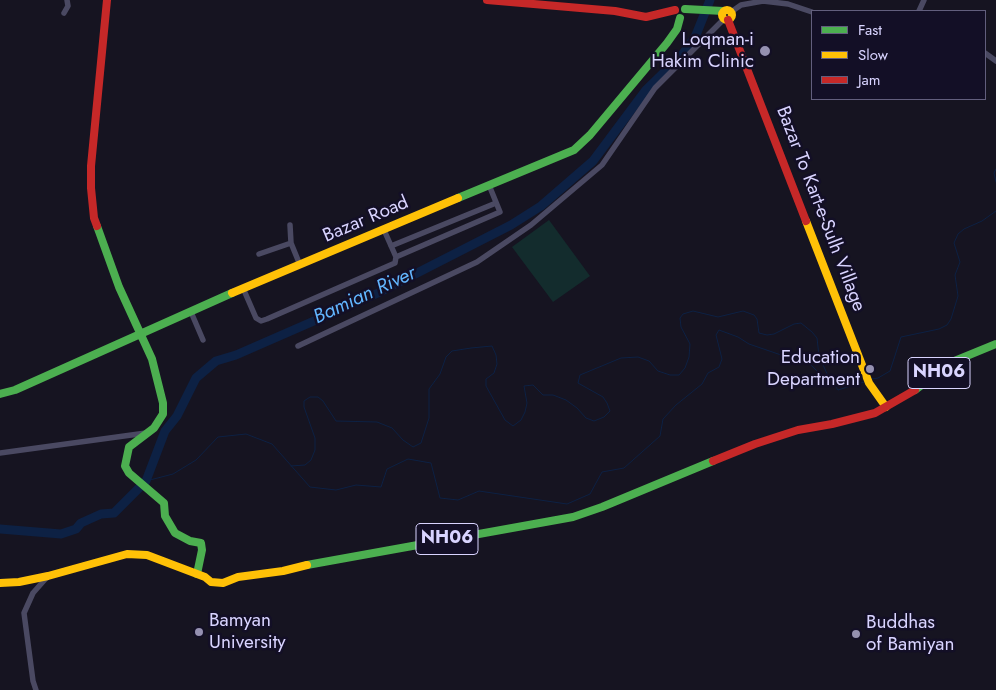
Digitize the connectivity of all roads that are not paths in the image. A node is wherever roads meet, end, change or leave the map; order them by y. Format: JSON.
{"nodes":[{"id":1,"x":67,"y":0,"type":"edge"},
{"id":2,"x":107,"y":0,"type":"edge"},
{"id":3,"x":487,"y":0,"type":"edge"},
{"id":4,"x":730,"y":0,"type":"edge"},
{"id":5,"x":811,"y":12,"type":"edge"},
{"id":6,"x":64,"y":13,"type":"dead end"},
{"id":7,"x":684,"y":13,"type":"junction"},
{"id":8,"x":723,"y":14,"type":"junction"},
{"id":9,"x":489,"y":185,"type":"junction"},
{"id":10,"x":496,"y":203,"type":"junction"},
{"id":11,"x":290,"y":225,"type":"dead end"},
{"id":12,"x":384,"y":230,"type":"junction"},
{"id":13,"x":291,"y":243,"type":"junction"},
{"id":14,"x":391,"y":246,"type":"junction"},
{"id":15,"x":259,"y":254,"type":"dead end"},
{"id":16,"x":396,"y":257,"type":"junction"},
{"id":17,"x":300,"y":265,"type":"junction"},
{"id":18,"x":243,"y":288,"type":"junction"},
{"id":19,"x":191,"y":312,"type":"junction"},
{"id":20,"x":141,"y":333,"type":"junction"},
{"id":21,"x":203,"y":340,"type":"dead end"},
{"id":22,"x":996,"y":344,"type":"edge"},
{"id":23,"x":298,"y":346,"type":"dead end"},
{"id":24,"x":0,"y":394,"type":"edge"},
{"id":25,"x":886,"y":407,"type":"junction"},
{"id":26,"x":146,"y":433,"type":"junction"},
{"id":27,"x":0,"y":454,"type":"edge"},
{"id":28,"x":197,"y":574,"type":"junction"},
{"id":29,"x":48,"y":576,"type":"junction"},
{"id":30,"x":0,"y":583,"type":"edge"},
{"id":31,"x":36,"y":690,"type":"edge"}],
"edges":[{"from":1,"to":6,"type":"street"},
{"from":2,"to":20,"type":"main road"},
{"from":3,"to":7,"type":"main road"},
{"from":4,"to":8,"type":"main road"},
{"from":5,"to":8,"type":"street"},
{"from":7,"to":8,"type":"main road"},
{"from":7,"to":9,"type":"main road","name":"Bazar Road"},
{"from":8,"to":23,"type":"street"},
{"from":8,"to":25,"type":"main road","name":"Bazar To Kart-e-Sulh Village"},
{"from":9,"to":10,"type":"street"},
{"from":9,"to":12,"type":"main road","name":"Bazar Road"},
{"from":10,"to":14,"type":"street"},
{"from":10,"to":16,"type":"street"},
{"from":11,"to":13,"type":"street"},
{"from":12,"to":14,"type":"street"},
{"from":12,"to":17,"type":"main road","name":"Bazar Road"},
{"from":13,"to":15,"type":"street"},
{"from":13,"to":17,"type":"street"},
{"from":14,"to":16,"type":"street"},
{"from":16,"to":18,"type":"street"},
{"from":17,"to":18,"type":"main road","name":"Bazar Road"},
{"from":18,"to":19,"type":"main road","name":"Bazar Road"},
{"from":19,"to":20,"type":"main road","name":"Bazar Road"},
{"from":19,"to":21,"type":"street"},
{"from":20,"to":24,"type":"main road","name":"Bazar Road"},
{"from":20,"to":26,"type":"main road"},
{"from":22,"to":25,"type":"main road","number":"NH06"},
{"from":25,"to":28,"type":"main road","number":"NH06"},
{"from":26,"to":27,"type":"street"},
{"from":26,"to":28,"type":"main road"},
{"from":28,"to":29,"type":"main road","number":"NH06"},
{"from":29,"to":30,"type":"main road","number":"NH06"},
{"from":29,"to":31,"type":"street"}]}
